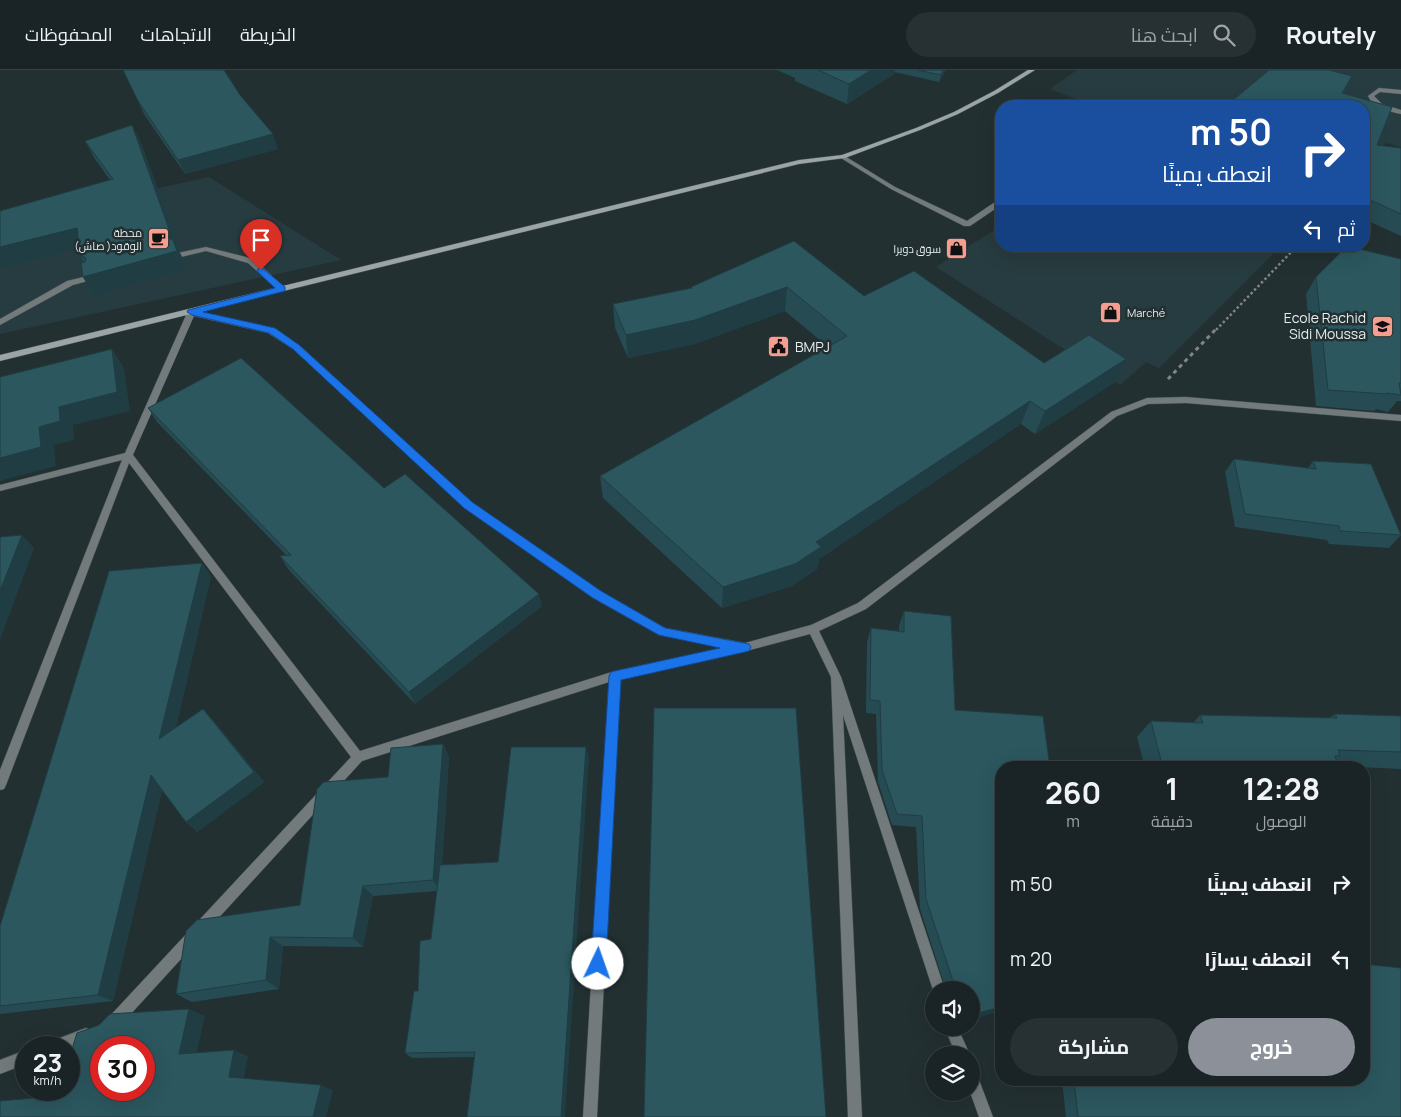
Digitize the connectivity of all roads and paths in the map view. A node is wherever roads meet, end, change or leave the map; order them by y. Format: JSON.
{"nodes":[{"id":1,"x":1032,"y":70,"type":"edge"},
{"id":2,"x":1401,"y":92,"type":"edge"},
{"id":3,"x":1401,"y":112,"type":"edge"},
{"id":4,"x":843,"y":157,"type":"junction"},
{"id":5,"x":995,"y":206,"type":"edge"},
{"id":6,"x":1291,"y":252,"type":"edge"},
{"id":7,"x":181,"y":255,"type":"dead end"},
{"id":8,"x":92,"y":277,"type":"edge"},
{"id":9,"x":282,"y":289,"type":"junction"},
{"id":10,"x":192,"y":312,"type":"junction"},
{"id":11,"x":0,"y":322,"type":"edge"},
{"id":12,"x":0,"y":358,"type":"edge"},
{"id":13,"x":1146,"y":401,"type":"junction"},
{"id":14,"x":1401,"y":418,"type":"edge"},
{"id":15,"x":128,"y":455,"type":"junction"},
{"id":16,"x":0,"y":488,"type":"edge"},
{"id":17,"x":813,"y":630,"type":"junction"},
{"id":18,"x":745,"y":647,"type":"junction"},
{"id":19,"x":615,"y":676,"type":"junction"},
{"id":20,"x":836,"y":676,"type":"junction"},
{"id":21,"x":358,"y":756,"type":"junction"},
{"id":22,"x":0,"y":785,"type":"edge"},
{"id":23,"x":936,"y":981,"type":"edge"},
{"id":24,"x":80,"y":1037,"type":"edge"},
{"id":25,"x":15,"y":1061,"type":"edge"},
{"id":26,"x":0,"y":1067,"type":"edge"},
{"id":27,"x":980,"y":1101,"type":"edge"},
{"id":28,"x":590,"y":1117,"type":"edge"},
{"id":29,"x":855,"y":1117,"type":"edge"},
{"id":30,"x":986,"y":1117,"type":"edge"}],
"edges":[{"from":1,"to":4,"type":"main road"},
{"from":2,"to":3,"type":"street"},
{"from":4,"to":5,"type":"street"},
{"from":4,"to":9,"type":"main road"},
{"from":6,"to":13,"type":"path"},
{"from":7,"to":9,"type":"street"},
{"from":8,"to":11,"type":"street"},
{"from":9,"to":10,"type":"main road"},
{"from":10,"to":12,"type":"main road"},
{"from":10,"to":15,"type":"street"},
{"from":10,"to":18,"type":"street"},
{"from":13,"to":14,"type":"street"},
{"from":13,"to":17,"type":"street"},
{"from":15,"to":16,"type":"street"},
{"from":15,"to":21,"type":"street"},
{"from":15,"to":22,"type":"street"},
{"from":17,"to":18,"type":"street"},
{"from":17,"to":20,"type":"street"},
{"from":18,"to":19,"type":"street"},
{"from":19,"to":21,"type":"street"},
{"from":19,"to":28,"type":"street"},
{"from":20,"to":23,"type":"street"},
{"from":20,"to":29,"type":"street"},
{"from":21,"to":24,"type":"street"},
{"from":25,"to":26,"type":"street"},
{"from":27,"to":30,"type":"street"}]}
